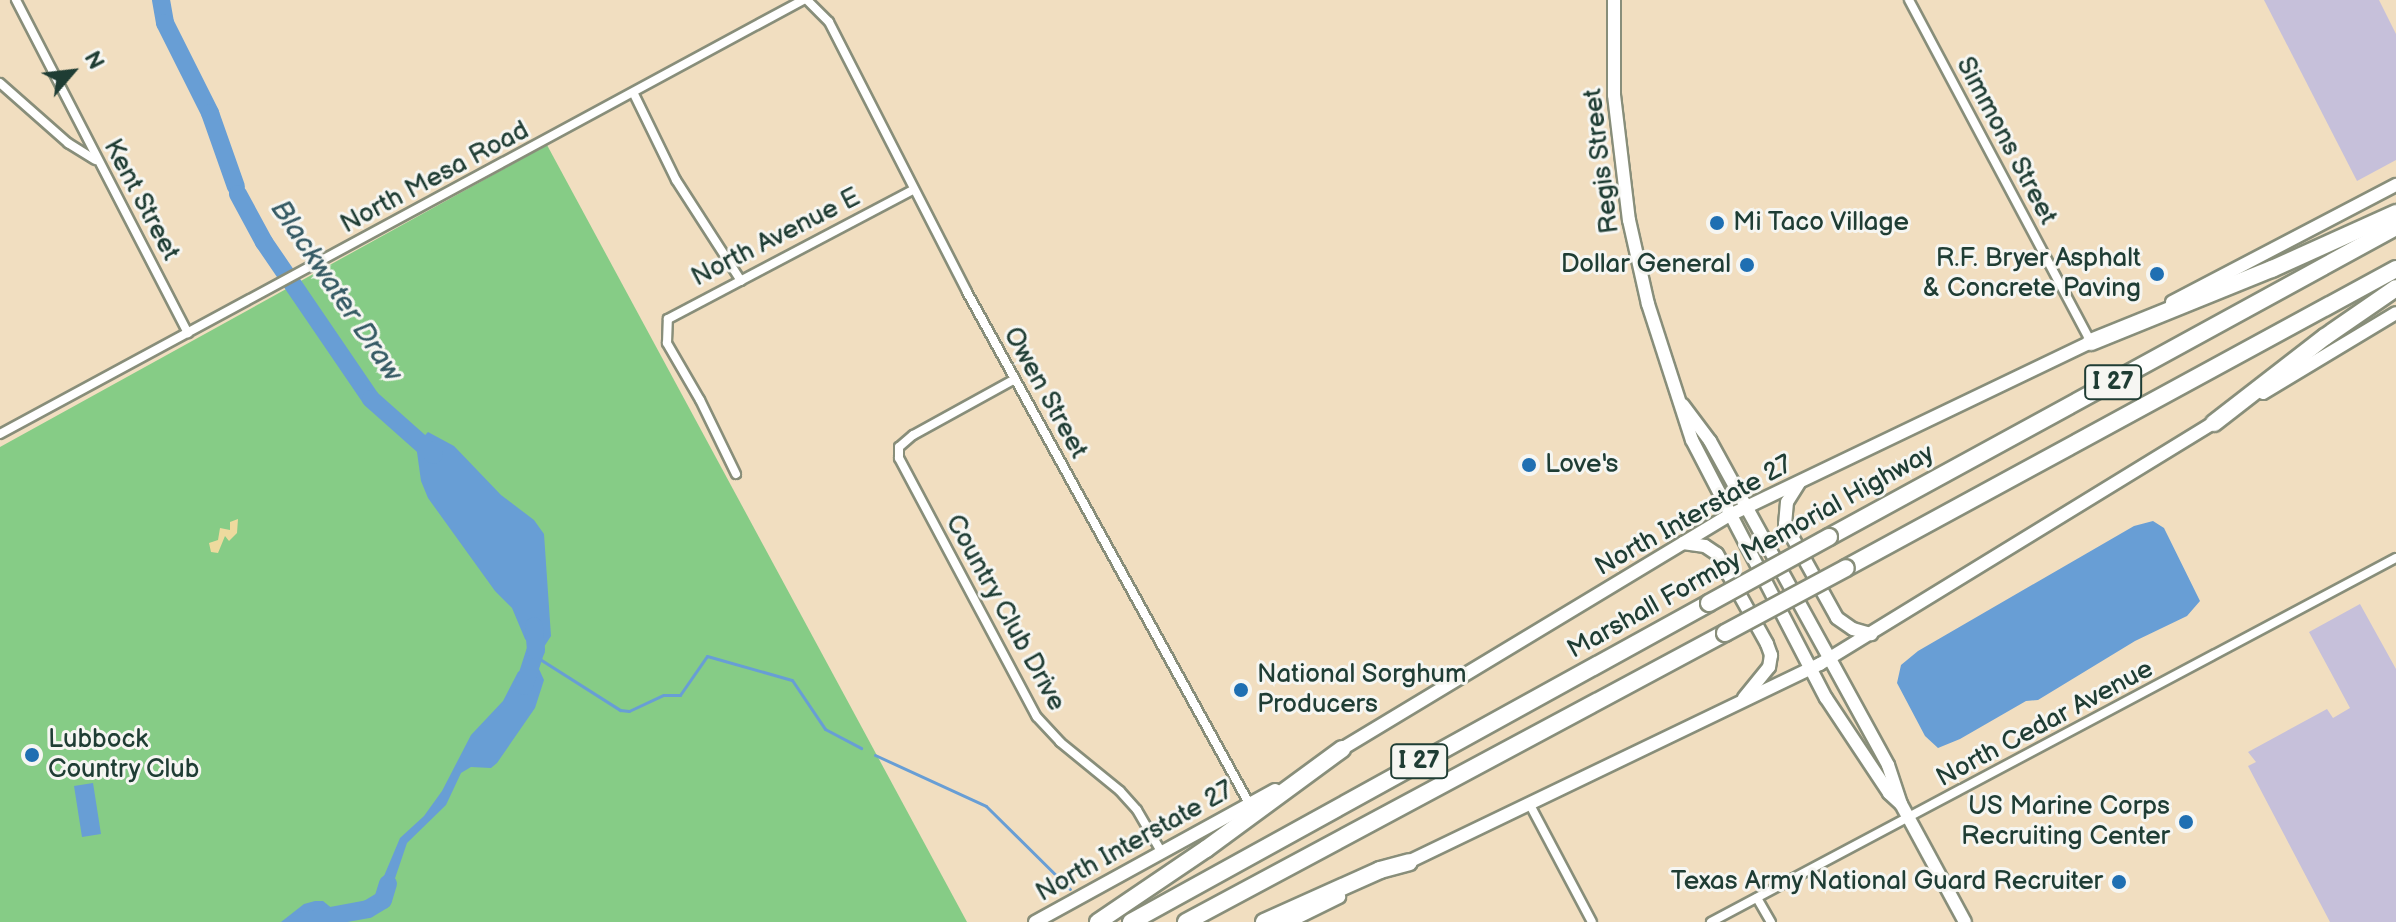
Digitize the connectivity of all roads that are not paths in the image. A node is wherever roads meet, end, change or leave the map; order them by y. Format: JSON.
{"nodes":[{"id":1,"x":16,"y":0,"type":"edge"},
{"id":2,"x":805,"y":0,"type":"edge"},
{"id":3,"x":1614,"y":0,"type":"edge"},
{"id":4,"x":1909,"y":0,"type":"edge"},
{"id":5,"x":0,"y":83,"type":"edge"},
{"id":6,"x":634,"y":94,"type":"junction"},
{"id":7,"x":97,"y":161,"type":"junction"},
{"id":8,"x":2396,"y":185,"type":"edge"},
{"id":9,"x":913,"y":190,"type":"junction"},
{"id":10,"x":2396,"y":213,"type":"edge"},
{"id":11,"x":2396,"y":227,"type":"edge"},
{"id":12,"x":2396,"y":269,"type":"edge"},
{"id":13,"x":741,"y":281,"type":"junction"},
{"id":14,"x":2396,"y":288,"type":"edge"},
{"id":15,"x":2396,"y":313,"type":"edge"},
{"id":16,"x":188,"y":333,"type":"junction"},
{"id":17,"x":2091,"y":342,"type":"junction"},
{"id":18,"x":1015,"y":379,"type":"junction"},
{"id":19,"x":1683,"y":405,"type":"junction"},
{"id":20,"x":2214,"y":423,"type":"junction"},
{"id":21,"x":0,"y":434,"type":"edge"},
{"id":22,"x":736,"y":474,"type":"dead end"},
{"id":23,"x":1801,"y":480,"type":"junction"},
{"id":24,"x":1747,"y":507,"type":"junction"},
{"id":25,"x":1730,"y":515,"type":"junction"},
{"id":26,"x":1683,"y":543,"type":"junction"},
{"id":27,"x":2396,"y":558,"type":"edge"},
{"id":28,"x":1871,"y":634,"type":"junction"},
{"id":29,"x":1830,"y":659,"type":"junction"},
{"id":30,"x":1811,"y":669,"type":"junction"},
{"id":31,"x":1739,"y":703,"type":"junction"},
{"id":32,"x":1342,"y":749,"type":"junction"},
{"id":33,"x":1901,"y":804,"type":"junction"},
{"id":34,"x":1250,"y":805,"type":"junction"},
{"id":35,"x":1530,"y":805,"type":"junction"},
{"id":36,"x":1910,"y":819,"type":"junction"},
{"id":37,"x":1162,"y":853,"type":"junction"},
{"id":38,"x":1409,"y":862,"type":"junction"},
{"id":39,"x":1757,"y":898,"type":"junction"},
{"id":40,"x":1035,"y":922,"type":"edge"},
{"id":41,"x":1098,"y":922,"type":"edge"},
{"id":42,"x":1131,"y":922,"type":"edge"},
{"id":43,"x":1186,"y":922,"type":"edge"},
{"id":44,"x":1264,"y":922,"type":"edge"},
{"id":45,"x":1288,"y":922,"type":"edge"},
{"id":46,"x":1592,"y":922,"type":"edge"},
{"id":47,"x":1711,"y":922,"type":"edge"},
{"id":48,"x":1771,"y":922,"type":"edge"},
{"id":49,"x":1965,"y":922,"type":"edge"}],
"edges":[{"from":1,"to":7,"type":"street","name":"Kent Street"},
{"from":2,"to":6,"type":"street","name":"North Mesa Road"},
{"from":2,"to":9,"type":"street","name":"Owen Street"},
{"from":3,"to":19,"type":"main road","name":"Regis Street"},
{"from":4,"to":17,"type":"street","name":"Simmons Street"},
{"from":5,"to":7,"type":"street"},
{"from":6,"to":13,"type":"street"},
{"from":6,"to":16,"type":"street","name":"North Mesa Road"},
{"from":7,"to":16,"type":"street","name":"Kent Street"},
{"from":8,"to":17,"type":"main road","name":"North Interstate 27"},
{"from":9,"to":13,"type":"street","name":"North Avenue E"},
{"from":9,"to":18,"type":"street","name":"Owen Street"},
{"from":10,"to":17,"type":"highway"},
{"from":11,"to":42,"type":"highway","name":"Marshall Formby Memorial Highway","number":"I 27","bridge":true},
{"from":12,"to":43,"type":"highway","number":"I 27","bridge":true},
{"from":13,"to":22,"type":"street","name":"North Avenue E"},
{"from":14,"to":20,"type":"highway"},
{"from":15,"to":20,"type":"main road"},
{"from":16,"to":21,"type":"street","name":"North Mesa Road"},
{"from":17,"to":23,"type":"main road","name":"North Interstate 27"},
{"from":18,"to":34,"type":"street","name":"Owen Street"},
{"from":18,"to":37,"type":"street","name":"Country Club Drive"},
{"from":19,"to":24,"type":"main road","name":"Regis Street"},
{"from":19,"to":25,"type":"main road","name":"Regis Street"},
{"from":20,"to":28,"type":"main road"},
{"from":23,"to":24,"type":"main road","name":"North Interstate 27"},
{"from":23,"to":28,"type":"main road"},
{"from":24,"to":25,"type":"main road","name":"North Interstate 27"},
{"from":24,"to":29,"type":"main road","name":"Regis Street"},
{"from":25,"to":26,"type":"main road","name":"North Interstate 27"},
{"from":25,"to":30,"type":"main road","name":"Regis Street"},
{"from":26,"to":31,"type":"main road"},
{"from":26,"to":32,"type":"main road","name":"North Interstate 27"},
{"from":27,"to":36,"type":"street","name":"North Cedar Avenue"},
{"from":28,"to":29,"type":"main road"},
{"from":29,"to":30,"type":"main road"},
{"from":29,"to":33,"type":"main road","name":"Regis Street"},
{"from":30,"to":31,"type":"main road"},
{"from":30,"to":33,"type":"main road","name":"Regis Street"},
{"from":31,"to":35,"type":"main road"},
{"from":32,"to":34,"type":"main road","name":"North Interstate 27"},
{"from":32,"to":41,"type":"highway"},
{"from":33,"to":36,"type":"main road"},
{"from":34,"to":37,"type":"main road","name":"North Interstate 27"},
{"from":35,"to":38,"type":"main road"},
{"from":35,"to":46,"type":"street"},
{"from":36,"to":39,"type":"street","name":"North Cedar Avenue"},
{"from":36,"to":49,"type":"main road"},
{"from":37,"to":40,"type":"main road","name":"North Interstate 27"},
{"from":38,"to":44,"type":"highway"},
{"from":38,"to":45,"type":"main road"},
{"from":39,"to":47,"type":"street","name":"North Cedar Avenue"},
{"from":39,"to":48,"type":"street"}]}
